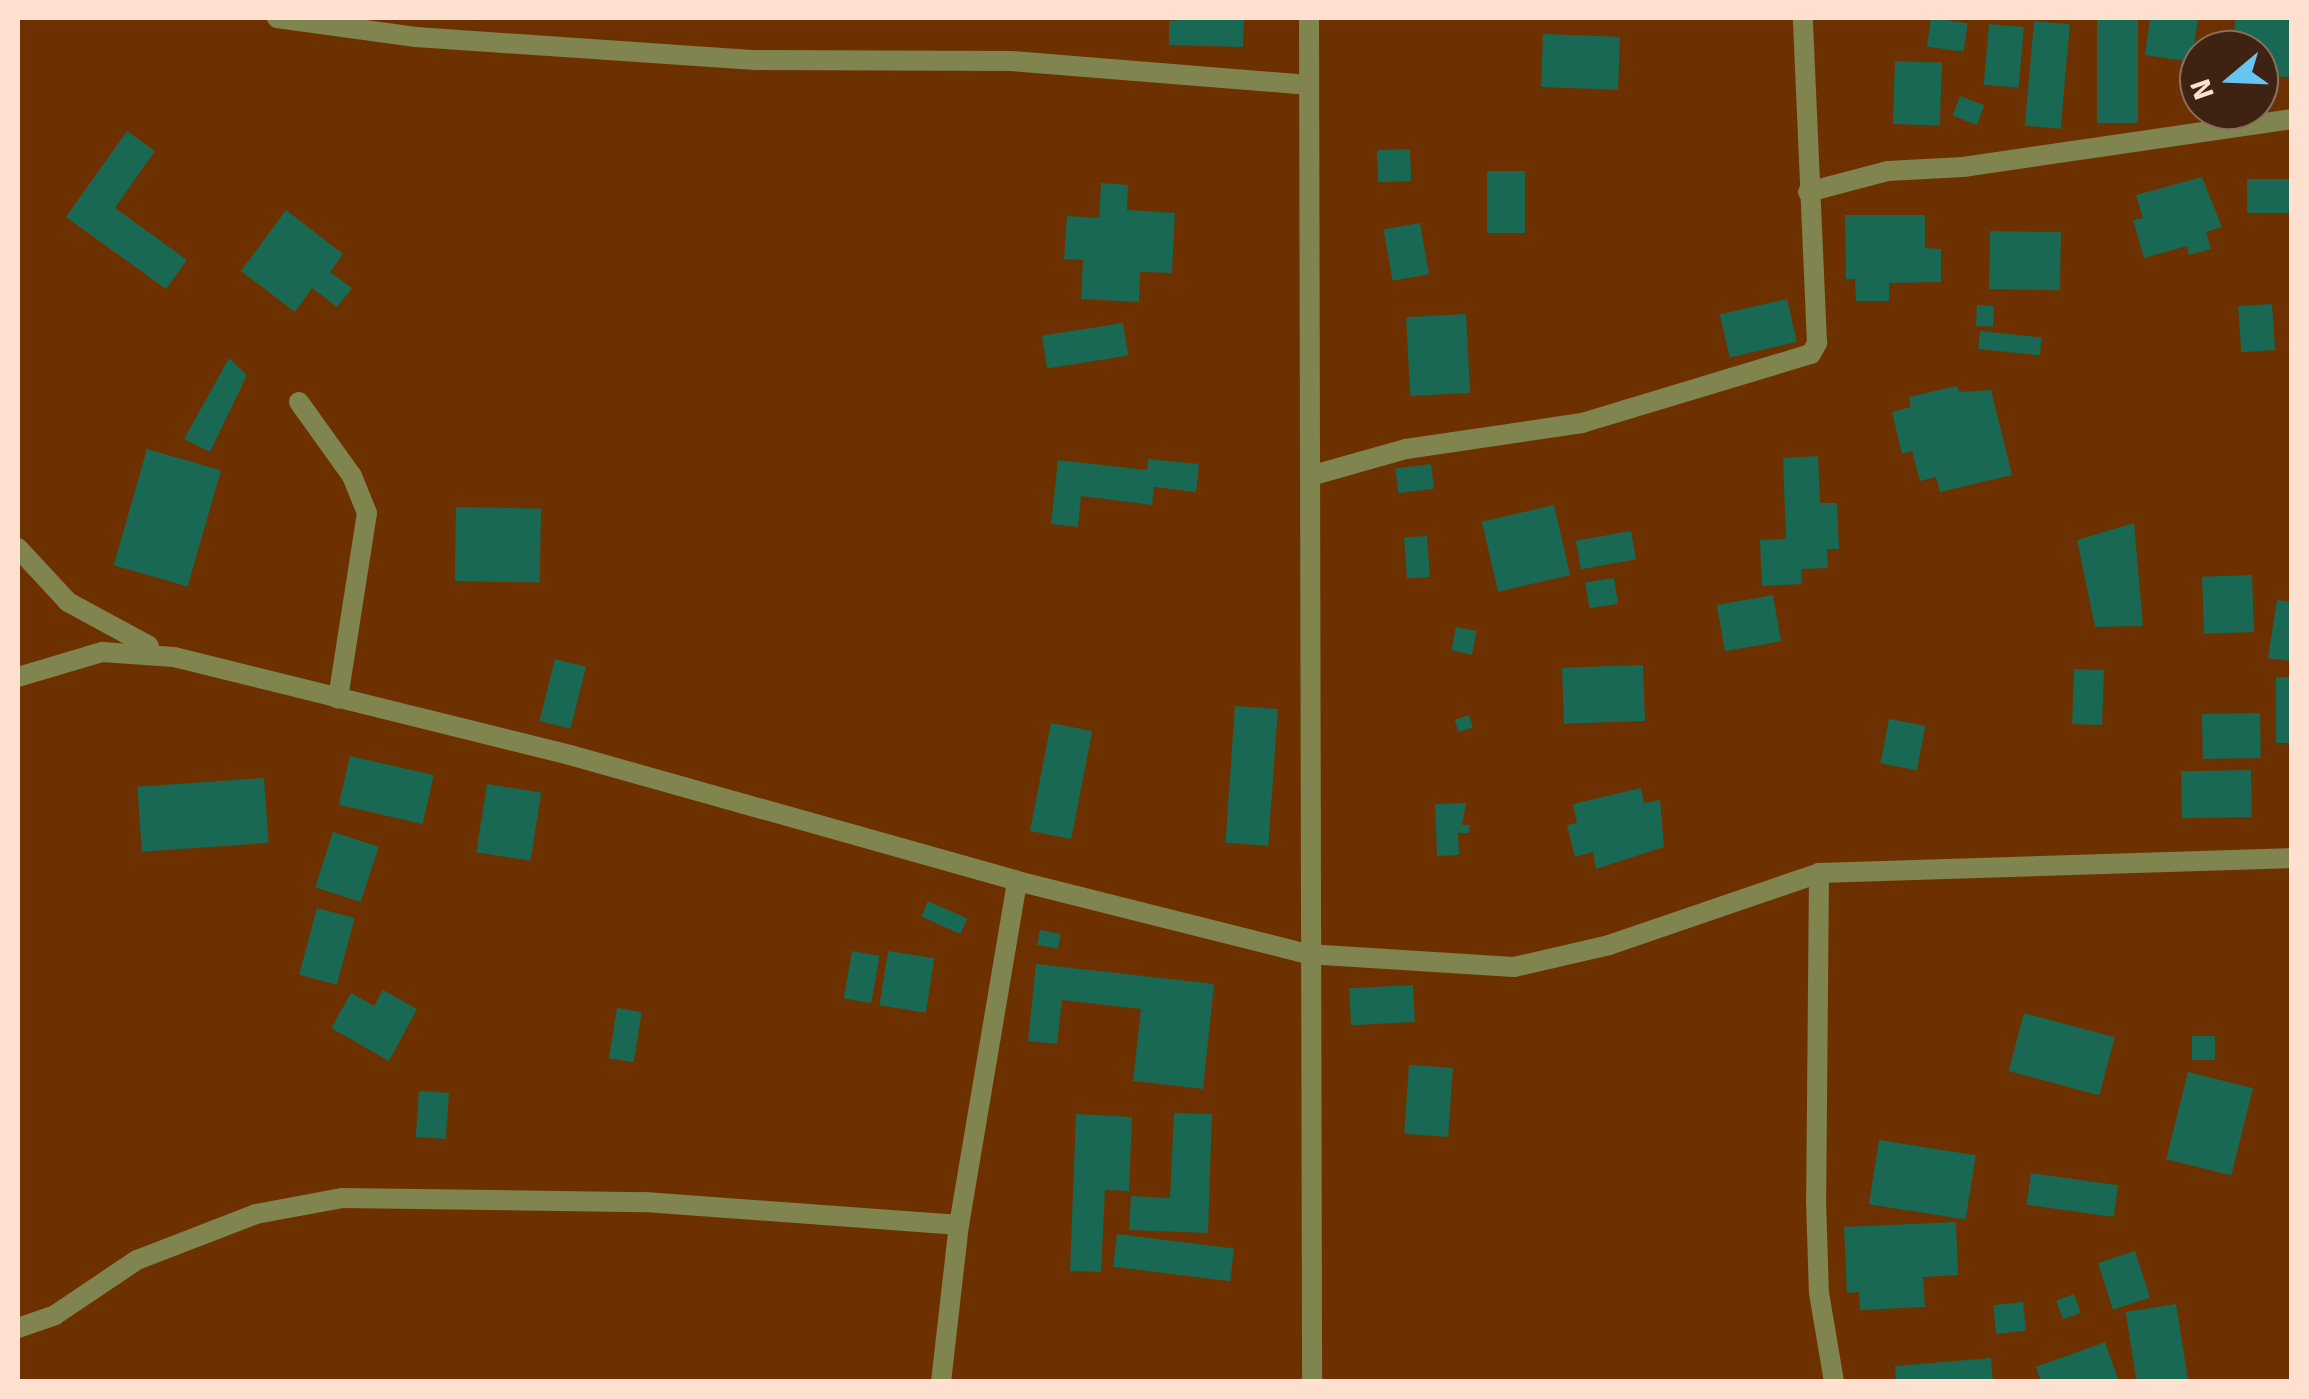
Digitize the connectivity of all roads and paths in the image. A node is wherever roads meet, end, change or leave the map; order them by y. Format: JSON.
{"nodes":[{"id":1,"x":277,"y":18,"type":"edge"},
{"id":2,"x":1309,"y":18,"type":"edge"},
{"id":3,"x":1803,"y":18,"type":"edge"},
{"id":4,"x":1310,"y":84,"type":"junction"},
{"id":5,"x":2292,"y":119,"type":"edge"},
{"id":6,"x":1808,"y":192,"type":"junction"},
{"id":7,"x":300,"y":402,"type":"dead end"},
{"id":8,"x":1310,"y":476,"type":"junction"},
{"id":9,"x":18,"y":548,"type":"edge"},
{"id":10,"x":174,"y":657,"type":"junction"},
{"id":11,"x":18,"y":677,"type":"edge"},
{"id":12,"x":338,"y":699,"type":"junction"},
{"id":13,"x":2292,"y":858,"type":"edge"},
{"id":14,"x":1818,"y":873,"type":"junction"},
{"id":15,"x":1017,"y":881,"type":"junction"},
{"id":16,"x":1307,"y":954,"type":"junction"},
{"id":17,"x":959,"y":1225,"type":"junction"},
{"id":18,"x":18,"y":1328,"type":"edge"},
{"id":19,"x":941,"y":1382,"type":"edge"},
{"id":20,"x":1312,"y":1382,"type":"edge"},
{"id":21,"x":1834,"y":1382,"type":"edge"}],
"edges":[{"from":1,"to":4,"type":"street"},
{"from":2,"to":4,"type":"street"},
{"from":3,"to":6,"type":"street"},
{"from":4,"to":8,"type":"street"},
{"from":5,"to":6,"type":"street"},
{"from":6,"to":8,"type":"street"},
{"from":7,"to":12,"type":"street"},
{"from":8,"to":16,"type":"street"},
{"from":9,"to":10,"type":"street"},
{"from":10,"to":11,"type":"street"},
{"from":10,"to":12,"type":"street"},
{"from":12,"to":15,"type":"street"},
{"from":13,"to":14,"type":"street"},
{"from":14,"to":16,"type":"street"},
{"from":14,"to":21,"type":"street"},
{"from":15,"to":16,"type":"street"},
{"from":15,"to":17,"type":"street"},
{"from":16,"to":20,"type":"street"},
{"from":17,"to":18,"type":"street"},
{"from":17,"to":19,"type":"street"}]}
